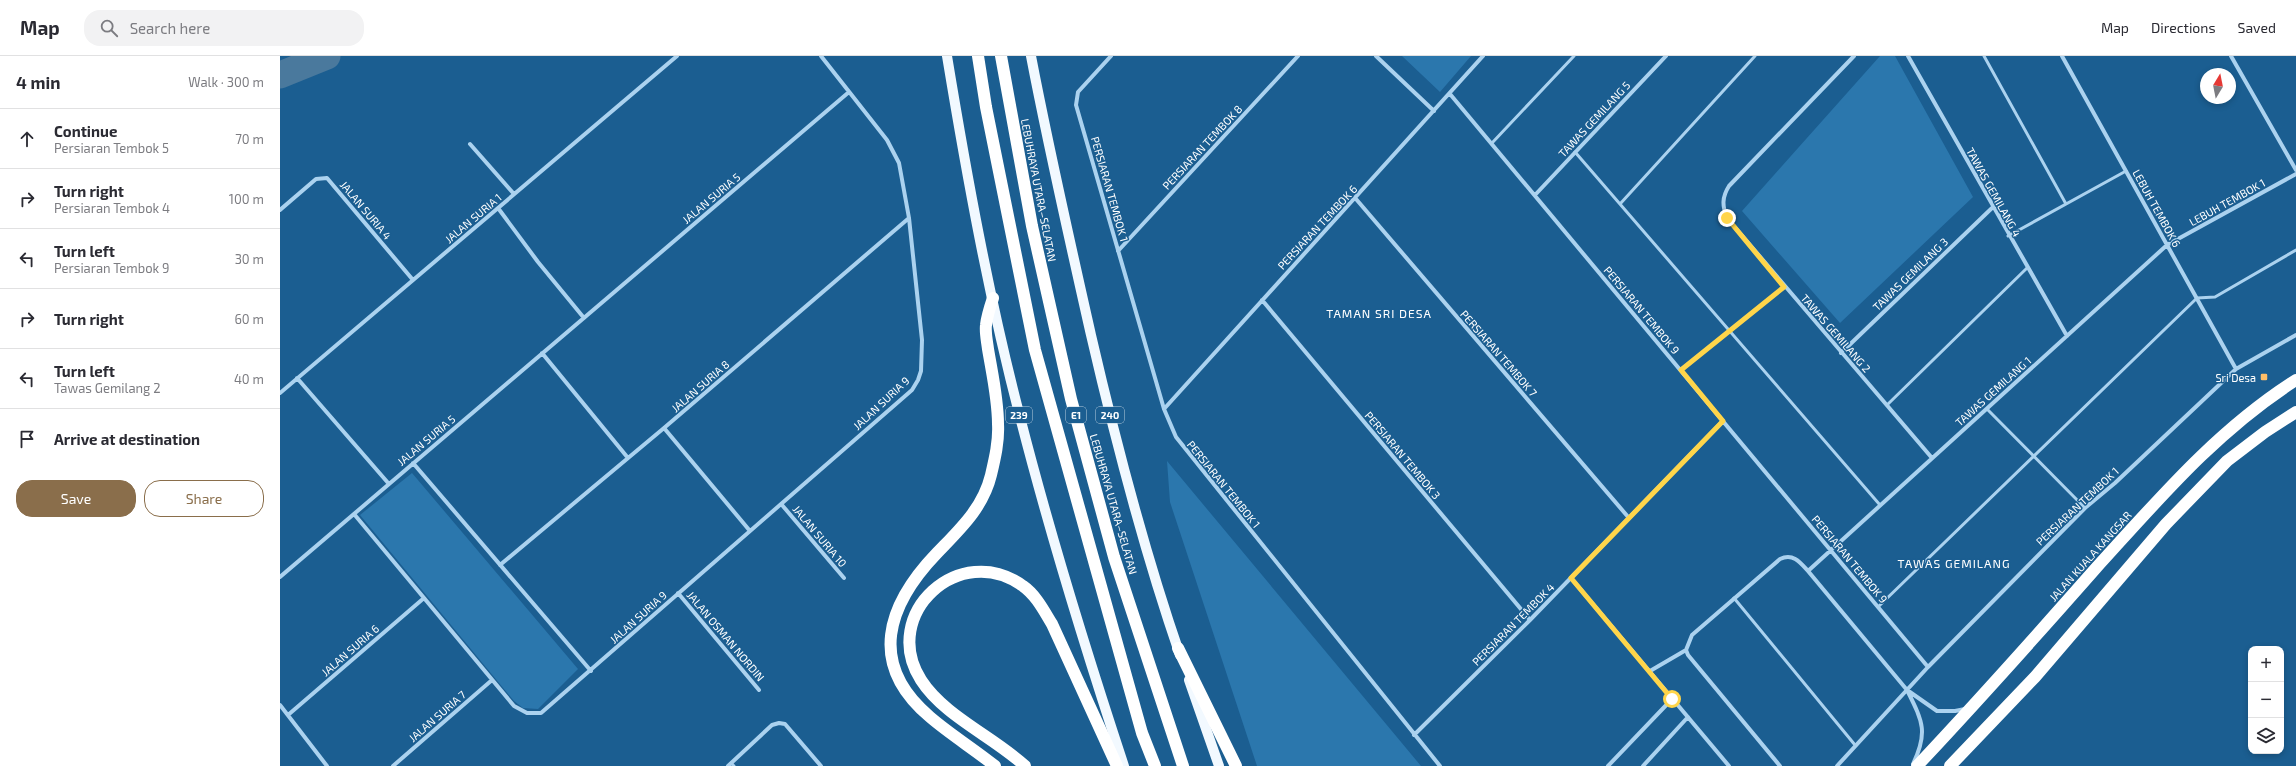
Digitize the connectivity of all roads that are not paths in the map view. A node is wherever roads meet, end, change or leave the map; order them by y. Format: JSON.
{"nodes":[{"id":1,"x":677,"y":56,"type":"edge"},
{"id":2,"x":821,"y":56,"type":"edge"},
{"id":3,"x":947,"y":56,"type":"edge"},
{"id":4,"x":978,"y":56,"type":"edge"},
{"id":5,"x":1001,"y":56,"type":"edge"},
{"id":6,"x":1031,"y":56,"type":"edge"},
{"id":7,"x":1111,"y":56,"type":"edge"},
{"id":8,"x":1298,"y":56,"type":"edge"},
{"id":9,"x":1376,"y":56,"type":"edge"},
{"id":10,"x":1483,"y":56,"type":"edge"},
{"id":11,"x":1574,"y":56,"type":"edge"},
{"id":12,"x":1666,"y":56,"type":"edge"},
{"id":13,"x":1754,"y":56,"type":"edge"},
{"id":14,"x":1854,"y":56,"type":"edge"},
{"id":15,"x":1908,"y":56,"type":"edge"},
{"id":16,"x":1984,"y":56,"type":"edge"},
{"id":17,"x":2062,"y":56,"type":"edge"},
{"id":18,"x":2230,"y":56,"type":"edge"},
{"id":19,"x":849,"y":92,"type":"junction"},
{"id":20,"x":1450,"y":94,"type":"junction"},
{"id":21,"x":1434,"y":111,"type":"junction"},
{"id":22,"x":470,"y":144,"type":"dead end"},
{"id":23,"x":1492,"y":144,"type":"junction"},
{"id":24,"x":1575,"y":152,"type":"junction"},
{"id":25,"x":2296,"y":170,"type":"edge"},
{"id":26,"x":2126,"y":171,"type":"junction"},
{"id":27,"x":2296,"y":174,"type":"edge"},
{"id":28,"x":514,"y":194,"type":"junction"},
{"id":29,"x":1535,"y":195,"type":"junction"},
{"id":30,"x":1356,"y":199,"type":"junction"},
{"id":31,"x":1620,"y":204,"type":"junction"},
{"id":32,"x":2066,"y":204,"type":"junction"},
{"id":33,"x":498,"y":208,"type":"junction"},
{"id":34,"x":1992,"y":208,"type":"junction"},
{"id":35,"x":280,"y":210,"type":"edge"},
{"id":36,"x":909,"y":218,"type":"junction"},
{"id":37,"x":2008,"y":236,"type":"junction"},
{"id":38,"x":2167,"y":245,"type":"junction"},
{"id":39,"x":1118,"y":250,"type":"junction"},
{"id":40,"x":2296,"y":250,"type":"edge"},
{"id":41,"x":2027,"y":268,"type":"junction"},
{"id":42,"x":413,"y":280,"type":"junction"},
{"id":43,"x":1784,"y":287,"type":"junction"},
{"id":44,"x":992,"y":298,"type":"junction"},
{"id":45,"x":2197,"y":298,"type":"junction"},
{"id":46,"x":1262,"y":300,"type":"junction"},
{"id":47,"x":584,"y":318,"type":"junction"},
{"id":48,"x":1731,"y":332,"type":"junction"},
{"id":49,"x":2296,"y":334,"type":"edge"},
{"id":50,"x":2067,"y":336,"type":"junction"},
{"id":51,"x":542,"y":353,"type":"junction"},
{"id":52,"x":1841,"y":353,"type":"junction"},
{"id":53,"x":2236,"y":369,"type":"junction"},
{"id":54,"x":1681,"y":370,"type":"junction"},
{"id":55,"x":297,"y":378,"type":"junction"},
{"id":56,"x":2296,"y":380,"type":"edge"},
{"id":57,"x":280,"y":393,"type":"edge"},
{"id":58,"x":1887,"y":406,"type":"junction"},
{"id":59,"x":1164,"y":409,"type":"junction"},
{"id":60,"x":1987,"y":409,"type":"junction"},
{"id":61,"x":2296,"y":412,"type":"edge"},
{"id":62,"x":1723,"y":421,"type":"junction"},
{"id":63,"x":664,"y":428,"type":"junction"},
{"id":64,"x":2034,"y":457,"type":"junction"},
{"id":65,"x":628,"y":458,"type":"junction"},
{"id":66,"x":1932,"y":458,"type":"junction"},
{"id":67,"x":414,"y":463,"type":"junction"},
{"id":68,"x":389,"y":484,"type":"junction"},
{"id":69,"x":782,"y":505,"type":"junction"},
{"id":70,"x":1880,"y":505,"type":"junction"},
{"id":71,"x":2085,"y":508,"type":"junction"},
{"id":72,"x":354,"y":514,"type":"junction"},
{"id":73,"x":1628,"y":518,"type":"junction"},
{"id":74,"x":750,"y":531,"type":"junction"},
{"id":75,"x":1831,"y":550,"type":"junction"},
{"id":76,"x":500,"y":564,"type":"junction"},
{"id":77,"x":1808,"y":571,"type":"junction"},
{"id":78,"x":280,"y":577,"type":"edge"},
{"id":79,"x":844,"y":578,"type":"dead end"},
{"id":80,"x":1571,"y":578,"type":"junction"},
{"id":81,"x":678,"y":593,"type":"junction"},
{"id":82,"x":424,"y":598,"type":"junction"},
{"id":83,"x":1734,"y":598,"type":"junction"},
{"id":84,"x":1879,"y":606,"type":"junction"},
{"id":85,"x":1530,"y":620,"type":"junction"},
{"id":86,"x":1178,"y":648,"type":"junction"},
{"id":87,"x":1686,"y":650,"type":"junction"},
{"id":88,"x":1928,"y":667,"type":"junction"},
{"id":89,"x":591,"y":671,"type":"junction"},
{"id":90,"x":1650,"y":671,"type":"junction"},
{"id":91,"x":492,"y":680,"type":"junction"},
{"id":92,"x":759,"y":690,"type":"dead end"},
{"id":93,"x":1907,"y":690,"type":"junction"},
{"id":94,"x":1672,"y":699,"type":"junction"},
{"id":95,"x":280,"y":705,"type":"edge"},
{"id":96,"x":1973,"y":706,"type":"junction"},
{"id":97,"x":288,"y":715,"type":"junction"},
{"id":98,"x":1688,"y":717,"type":"junction"},
{"id":99,"x":1414,"y":735,"type":"junction"},
{"id":100,"x":1855,"y":745,"type":"junction"},
{"id":101,"x":731,"y":765,"type":"edge"},
{"id":102,"x":327,"y":766,"type":"edge"},
{"id":103,"x":393,"y":766,"type":"edge"},
{"id":104,"x":821,"y":766,"type":"edge"},
{"id":105,"x":995,"y":766,"type":"edge"},
{"id":106,"x":1025,"y":766,"type":"edge"},
{"id":107,"x":1117,"y":766,"type":"edge"},
{"id":108,"x":1124,"y":766,"type":"edge"},
{"id":109,"x":1155,"y":766,"type":"edge"},
{"id":110,"x":1183,"y":766,"type":"edge"},
{"id":111,"x":1219,"y":766,"type":"edge"},
{"id":112,"x":1236,"y":766,"type":"edge"},
{"id":113,"x":1440,"y":766,"type":"edge"},
{"id":114,"x":1608,"y":766,"type":"edge"},
{"id":115,"x":1643,"y":766,"type":"edge"},
{"id":116,"x":1729,"y":766,"type":"edge"},
{"id":117,"x":1780,"y":766,"type":"edge"},
{"id":118,"x":1837,"y":766,"type":"edge"},
{"id":119,"x":1912,"y":766,"type":"edge"},
{"id":120,"x":1917,"y":766,"type":"edge"},
{"id":121,"x":1950,"y":766,"type":"edge"}],
"edges":[{"from":1,"to":28,"type":"street","name":"JALAN SURIA 1"},
{"from":2,"to":19,"type":"street","name":"JALAN SURIA 9"},
{"from":3,"to":44,"type":"main road","number":"239"},
{"from":4,"to":109,"type":"highway","number":"E1"},
{"from":5,"to":110,"type":"highway","name":"LEBUHRAYA UTARA–SELATAN","number":"E1"},
{"from":6,"to":86,"type":"main road","number":"240"},
{"from":7,"to":39,"type":"street","name":"PERSIARAN TEMBOK 1"},
{"from":8,"to":39,"type":"street","name":"PERSIARAN TEMBOK 8"},
{"from":9,"to":21,"type":"street"},
{"from":10,"to":20,"type":"street","name":"PERSIARAN TEMBOK 6"},
{"from":11,"to":23,"type":"lane"},
{"from":12,"to":24,"type":"street","name":"TAWAS GEMILANG 5"},
{"from":13,"to":31,"type":"lane"},
{"from":14,"to":43,"type":"street","name":"TAWAS GEMILANG 2"},
{"from":15,"to":34,"type":"street","name":"TAWAS GEMILANG 4"},
{"from":16,"to":32,"type":"lane"},
{"from":17,"to":26,"type":"street","name":"LEBUH TEMBOK 6"},
{"from":18,"to":25,"type":"street"},
{"from":19,"to":36,"type":"street","name":"JALAN SURIA 9"},
{"from":19,"to":47,"type":"street","name":"JALAN SURIA 5"},
{"from":20,"to":21,"type":"street","name":"PERSIARAN TEMBOK 6"},
{"from":20,"to":23,"type":"street","name":"PERSIARAN TEMBOK 9"},
{"from":21,"to":30,"type":"street","name":"PERSIARAN TEMBOK 6"},
{"from":22,"to":28,"type":"street"},
{"from":23,"to":29,"type":"street","name":"PERSIARAN TEMBOK 9"},
{"from":24,"to":29,"type":"street","name":"TAWAS GEMILANG 5"},
{"from":24,"to":31,"type":"lane"},
{"from":26,"to":32,"type":"lane"},
{"from":26,"to":38,"type":"street","name":"LEBUH TEMBOK 6"},
{"from":27,"to":38,"type":"street","name":"LEBUH TEMBOK 1"},
{"from":28,"to":33,"type":"street","name":"JALAN SURIA 1"},
{"from":29,"to":54,"type":"street","name":"PERSIARAN TEMBOK 9"},
{"from":30,"to":46,"type":"street","name":"PERSIARAN TEMBOK 6"},
{"from":30,"to":73,"type":"street","name":"PERSIARAN TEMBOK 7"},
{"from":31,"to":48,"type":"lane"},
{"from":32,"to":37,"type":"lane"},
{"from":33,"to":42,"type":"street","name":"JALAN SURIA 1"},
{"from":33,"to":47,"type":"street"},
{"from":34,"to":37,"type":"street","name":"TAWAS GEMILANG 4"},
{"from":34,"to":52,"type":"street","name":"TAWAS GEMILANG 3"},
{"from":35,"to":42,"type":"street","name":"JALAN SURIA 4"},
{"from":36,"to":63,"type":"street","name":"JALAN SURIA 8"},
{"from":36,"to":69,"type":"street","name":"JALAN SURIA 9"},
{"from":37,"to":41,"type":"street","name":"TAWAS GEMILANG 4"},
{"from":38,"to":45,"type":"street","name":"LEBUH TEMBOK 6"},
{"from":38,"to":50,"type":"street","name":"TAWAS GEMILANG 1"},
{"from":39,"to":59,"type":"street","name":"PERSIARAN TEMBOK 1"},
{"from":40,"to":45,"type":"lane"},
{"from":41,"to":50,"type":"street","name":"TAWAS GEMILANG 4"},
{"from":41,"to":58,"type":"lane"},
{"from":42,"to":55,"type":"street","name":"JALAN SURIA 1"},
{"from":43,"to":48,"type":"lane"},
{"from":43,"to":52,"type":"street","name":"TAWAS GEMILANG 2"},
{"from":44,"to":105,"type":"highway"},
{"from":44,"to":108,"type":"main road","number":"239"},
{"from":45,"to":53,"type":"street","name":"LEBUH TEMBOK 6"},
{"from":45,"to":64,"type":"lane"},
{"from":46,"to":59,"type":"street","name":"PERSIARAN TEMBOK 6"},
{"from":46,"to":85,"type":"street","name":"PERSIARAN TEMBOK 3"},
{"from":47,"to":51,"type":"street","name":"JALAN SURIA 5"},
{"from":48,"to":54,"type":"lane"},
{"from":48,"to":70,"type":"lane"},
{"from":49,"to":53,"type":"street","name":"PERSIARAN TEMBOK 1"},
{"from":50,"to":60,"type":"street","name":"TAWAS GEMILANG 1"},
{"from":51,"to":65,"type":"street"},
{"from":51,"to":67,"type":"street","name":"JALAN SURIA 5"},
{"from":52,"to":58,"type":"street","name":"TAWAS GEMILANG 2"},
{"from":53,"to":71,"type":"street","name":"PERSIARAN TEMBOK 1"},
{"from":54,"to":62,"type":"street","name":"PERSIARAN TEMBOK 9"},
{"from":55,"to":57,"type":"street","name":"JALAN SURIA 1"},
{"from":55,"to":68,"type":"street"},
{"from":56,"to":96,"type":"highway","name":"JALAN KUALA KANGSAR"},
{"from":58,"to":66,"type":"street","name":"TAWAS GEMILANG 2"},
{"from":59,"to":99,"type":"street","name":"PERSIARAN TEMBOK 1"},
{"from":60,"to":64,"type":"lane"},
{"from":60,"to":66,"type":"street","name":"TAWAS GEMILANG 1"},
{"from":61,"to":121,"type":"highway"},
{"from":62,"to":73,"type":"street","name":"PERSIARAN TEMBOK 4"},
{"from":62,"to":75,"type":"street","name":"PERSIARAN TEMBOK 9"},
{"from":63,"to":65,"type":"street","name":"JALAN SURIA 8"},
{"from":63,"to":74,"type":"street"},
{"from":64,"to":71,"type":"lane"},
{"from":64,"to":84,"type":"lane"},
{"from":65,"to":76,"type":"street","name":"JALAN SURIA 8"},
{"from":66,"to":70,"type":"street","name":"TAWAS GEMILANG 1"},
{"from":67,"to":68,"type":"street","name":"JALAN SURIA 5"},
{"from":67,"to":76,"type":"street"},
{"from":68,"to":72,"type":"street","name":"JALAN SURIA 5"},
{"from":69,"to":74,"type":"street","name":"JALAN SURIA 9"},
{"from":69,"to":79,"type":"street","name":"JALAN SURIA 10"},
{"from":70,"to":75,"type":"street","name":"TAWAS GEMILANG 1"},
{"from":71,"to":88,"type":"street","name":"PERSIARAN TEMBOK 1"},
{"from":72,"to":78,"type":"street","name":"JALAN SURIA 5"},
{"from":72,"to":82,"type":"street","name":"JALAN SURIA 9"},
{"from":73,"to":80,"type":"street","name":"PERSIARAN TEMBOK 4"},
{"from":74,"to":81,"type":"street","name":"JALAN SURIA 9"},
{"from":75,"to":77,"type":"street","name":"TAWAS GEMILANG 1"},
{"from":75,"to":84,"type":"street","name":"PERSIARAN TEMBOK 9"},
{"from":76,"to":89,"type":"street"},
{"from":77,"to":83,"type":"street"},
{"from":77,"to":93,"type":"street"},
{"from":80,"to":85,"type":"street","name":"PERSIARAN TEMBOK 4"},
{"from":80,"to":90,"type":"street"},
{"from":81,"to":89,"type":"street","name":"JALAN SURIA 9"},
{"from":81,"to":92,"type":"street","name":"JALAN OSMAN NORDIN"},
{"from":82,"to":91,"type":"street","name":"JALAN SURIA 9"},
{"from":82,"to":97,"type":"street","name":"JALAN SURIA 6"},
{"from":83,"to":87,"type":"street"},
{"from":83,"to":100,"type":"lane"},
{"from":84,"to":88,"type":"street","name":"PERSIARAN TEMBOK 9"},
{"from":85,"to":99,"type":"street","name":"PERSIARAN TEMBOK 4"},
{"from":86,"to":111,"type":"main road","number":"240"},
{"from":86,"to":112,"type":"highway"},
{"from":87,"to":90,"type":"street"},
{"from":87,"to":117,"type":"street"},
{"from":88,"to":93,"type":"street","name":"PERSIARAN TEMBOK 1"},
{"from":89,"to":91,"type":"street","name":"JALAN SURIA 9"},
{"from":90,"to":94,"type":"street"},
{"from":91,"to":103,"type":"street","name":"JALAN SURIA 7"},
{"from":93,"to":96,"type":"street"},
{"from":93,"to":100,"type":"street","name":"PERSIARAN TEMBOK 1"},
{"from":93,"to":119,"type":"street"},
{"from":94,"to":98,"type":"street"},
{"from":94,"to":114,"type":"street"},
{"from":95,"to":97,"type":"street"},
{"from":96,"to":120,"type":"highway","name":"JALAN KUALA KANGSAR"},
{"from":97,"to":102,"type":"street"},
{"from":98,"to":115,"type":"street"},
{"from":98,"to":116,"type":"street"},
{"from":99,"to":113,"type":"street","name":"PERSIARAN TEMBOK 1"},
{"from":100,"to":118,"type":"street","name":"PERSIARAN TEMBOK 1"},
{"from":101,"to":104,"type":"street"},
{"from":106,"to":107,"type":"highway"}]}
